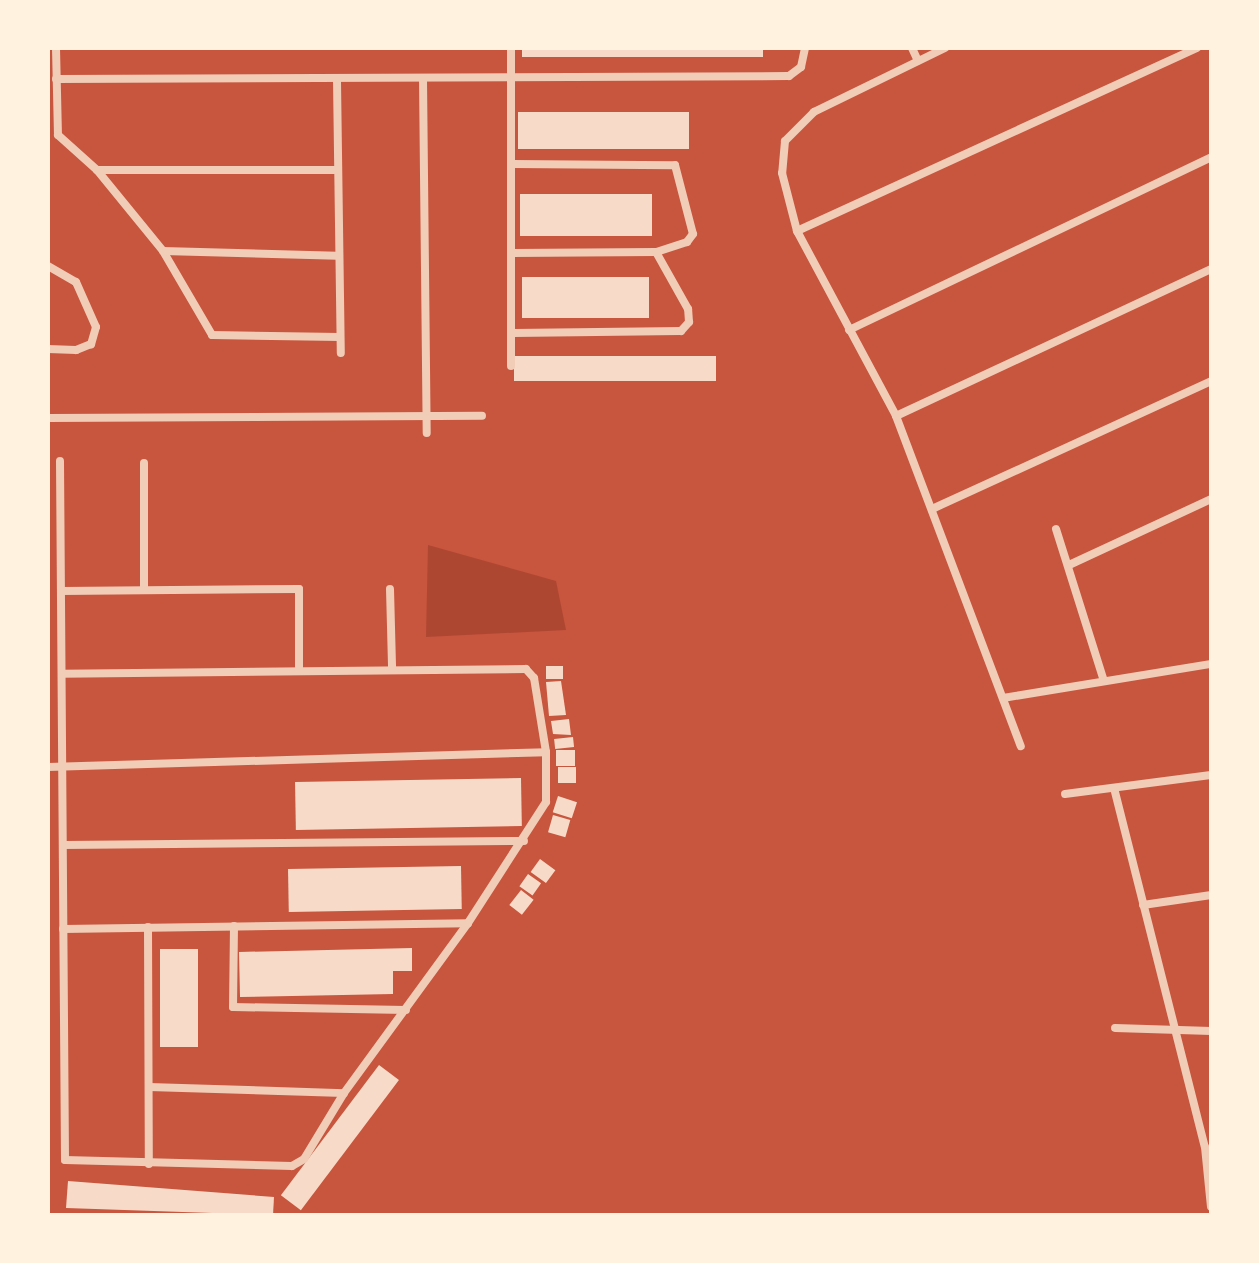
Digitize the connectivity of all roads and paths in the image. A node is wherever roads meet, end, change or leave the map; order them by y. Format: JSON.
{"nodes":[{"id":1,"x":56,"y":48,"type":"edge"},
{"id":2,"x":511,"y":48,"type":"edge"},
{"id":3,"x":805,"y":48,"type":"edge"},
{"id":4,"x":912,"y":48,"type":"edge"},
{"id":5,"x":945,"y":48,"type":"edge"},
{"id":6,"x":1197,"y":48,"type":"edge"},
{"id":7,"x":918,"y":61,"type":"junction"},
{"id":8,"x":512,"y":77,"type":"junction"},
{"id":9,"x":56,"y":79,"type":"junction"},
{"id":10,"x":423,"y":79,"type":"junction"},
{"id":11,"x":337,"y":81,"type":"junction"},
{"id":12,"x":1211,"y":157,"type":"edge"},
{"id":13,"x":512,"y":164,"type":"junction"},
{"id":14,"x":97,"y":170,"type":"junction"},
{"id":15,"x":336,"y":170,"type":"junction"},
{"id":16,"x":797,"y":231,"type":"junction"},
{"id":17,"x":163,"y":251,"type":"junction"},
{"id":18,"x":656,"y":252,"type":"junction"},
{"id":19,"x":512,"y":253,"type":"junction"},
{"id":20,"x":337,"y":256,"type":"junction"},
{"id":21,"x":48,"y":266,"type":"edge"},
{"id":22,"x":1211,"y":269,"type":"edge"},
{"id":23,"x":849,"y":330,"type":"junction"},
{"id":24,"x":513,"y":333,"type":"junction"},
{"id":25,"x":340,"y":337,"type":"junction"},
{"id":26,"x":48,"y":349,"type":"edge"},
{"id":27,"x":341,"y":353,"type":"dead end"},
{"id":28,"x":511,"y":366,"type":"dead end"},
{"id":29,"x":1211,"y":381,"type":"edge"},
{"id":30,"x":427,"y":415,"type":"junction"},
{"id":31,"x":482,"y":416,"type":"dead end"},
{"id":32,"x":896,"y":416,"type":"junction"},
{"id":33,"x":48,"y":418,"type":"edge"},
{"id":34,"x":427,"y":433,"type":"dead end"},
{"id":35,"x":60,"y":461,"type":"dead end"},
{"id":36,"x":144,"y":463,"type":"dead end"},
{"id":37,"x":1211,"y":499,"type":"edge"},
{"id":38,"x":932,"y":509,"type":"junction"},
{"id":39,"x":1056,"y":529,"type":"dead end"},
{"id":40,"x":1069,"y":565,"type":"junction"},
{"id":41,"x":390,"y":589,"type":"dead end"},
{"id":42,"x":144,"y":590,"type":"junction"},
{"id":43,"x":61,"y":591,"type":"junction"},
{"id":44,"x":1211,"y":664,"type":"edge"},
{"id":45,"x":392,"y":668,"type":"junction"},
{"id":46,"x":299,"y":671,"type":"junction"},
{"id":47,"x":62,"y":674,"type":"junction"},
{"id":48,"x":1104,"y":681,"type":"junction"},
{"id":49,"x":1003,"y":698,"type":"junction"},
{"id":50,"x":1021,"y":746,"type":"dead end"},
{"id":51,"x":546,"y":752,"type":"junction"},
{"id":52,"x":62,"y":766,"type":"junction"},
{"id":53,"x":48,"y":767,"type":"edge"},
{"id":54,"x":1211,"y":775,"type":"edge"},
{"id":55,"x":1114,"y":788,"type":"junction"},
{"id":56,"x":1065,"y":794,"type":"dead end"},
{"id":57,"x":524,"y":841,"type":"junction"},
{"id":58,"x":63,"y":845,"type":"junction"},
{"id":59,"x":1211,"y":895,"type":"edge"},
{"id":60,"x":1143,"y":905,"type":"junction"},
{"id":61,"x":468,"y":923,"type":"junction"},
{"id":62,"x":234,"y":926,"type":"junction"},
{"id":63,"x":148,"y":927,"type":"junction"},
{"id":64,"x":63,"y":929,"type":"junction"},
{"id":65,"x":406,"y":1010,"type":"junction"},
{"id":66,"x":1115,"y":1028,"type":"dead end"},
{"id":67,"x":1174,"y":1030,"type":"junction"},
{"id":68,"x":1211,"y":1031,"type":"edge"},
{"id":69,"x":149,"y":1087,"type":"junction"},
{"id":70,"x":344,"y":1093,"type":"junction"},
{"id":71,"x":1208,"y":1148,"type":"edge"},
{"id":72,"x":149,"y":1164,"type":"junction"},
{"id":73,"x":1211,"y":1207,"type":"edge"}],
"edges":[{"from":1,"to":9,"type":"street"},
{"from":2,"to":8,"type":"street"},
{"from":3,"to":8,"type":"street"},
{"from":4,"to":7,"type":"street"},
{"from":5,"to":7,"type":"street"},
{"from":6,"to":16,"type":"street"},
{"from":7,"to":16,"type":"street"},
{"from":8,"to":10,"type":"street"},
{"from":8,"to":13,"type":"street"},
{"from":9,"to":11,"type":"street"},
{"from":9,"to":14,"type":"street"},
{"from":10,"to":11,"type":"street"},
{"from":10,"to":30,"type":"street"},
{"from":11,"to":15,"type":"street"},
{"from":12,"to":23,"type":"street"},
{"from":13,"to":18,"type":"street"},
{"from":13,"to":19,"type":"street"},
{"from":14,"to":15,"type":"street"},
{"from":14,"to":17,"type":"street"},
{"from":15,"to":20,"type":"street"},
{"from":16,"to":23,"type":"street"},
{"from":17,"to":20,"type":"street"},
{"from":17,"to":25,"type":"street"},
{"from":18,"to":19,"type":"street"},
{"from":18,"to":24,"type":"street"},
{"from":19,"to":24,"type":"street"},
{"from":20,"to":25,"type":"street"},
{"from":21,"to":26,"type":"street"},
{"from":22,"to":32,"type":"street"},
{"from":23,"to":32,"type":"street"},
{"from":24,"to":28,"type":"street"},
{"from":25,"to":27,"type":"street"},
{"from":29,"to":38,"type":"street"},
{"from":30,"to":31,"type":"street"},
{"from":30,"to":33,"type":"street"},
{"from":30,"to":34,"type":"street"},
{"from":32,"to":38,"type":"street"},
{"from":35,"to":43,"type":"street"},
{"from":36,"to":42,"type":"street"},
{"from":37,"to":40,"type":"street"},
{"from":38,"to":49,"type":"street"},
{"from":39,"to":40,"type":"street"},
{"from":40,"to":48,"type":"street"},
{"from":41,"to":45,"type":"street"},
{"from":42,"to":43,"type":"street"},
{"from":42,"to":46,"type":"street"},
{"from":43,"to":47,"type":"street"},
{"from":44,"to":48,"type":"street"},
{"from":45,"to":46,"type":"street"},
{"from":45,"to":51,"type":"street"},
{"from":46,"to":47,"type":"street"},
{"from":47,"to":52,"type":"street"},
{"from":48,"to":49,"type":"street"},
{"from":49,"to":50,"type":"street"},
{"from":51,"to":52,"type":"street"},
{"from":51,"to":57,"type":"street"},
{"from":52,"to":53,"type":"street"},
{"from":52,"to":58,"type":"street"},
{"from":54,"to":55,"type":"street"},
{"from":55,"to":56,"type":"street"},
{"from":55,"to":60,"type":"street"},
{"from":57,"to":58,"type":"street"},
{"from":57,"to":61,"type":"street"},
{"from":58,"to":64,"type":"street"},
{"from":59,"to":60,"type":"street"},
{"from":60,"to":67,"type":"street"},
{"from":61,"to":62,"type":"street"},
{"from":61,"to":65,"type":"street"},
{"from":62,"to":63,"type":"street"},
{"from":62,"to":65,"type":"street"},
{"from":63,"to":64,"type":"street"},
{"from":63,"to":69,"type":"street"},
{"from":64,"to":72,"type":"street"},
{"from":65,"to":70,"type":"street"},
{"from":66,"to":67,"type":"street"},
{"from":67,"to":68,"type":"street"},
{"from":67,"to":71,"type":"street"},
{"from":69,"to":70,"type":"street"},
{"from":69,"to":72,"type":"street"},
{"from":70,"to":72,"type":"street"},
{"from":71,"to":73,"type":"street"}]}
